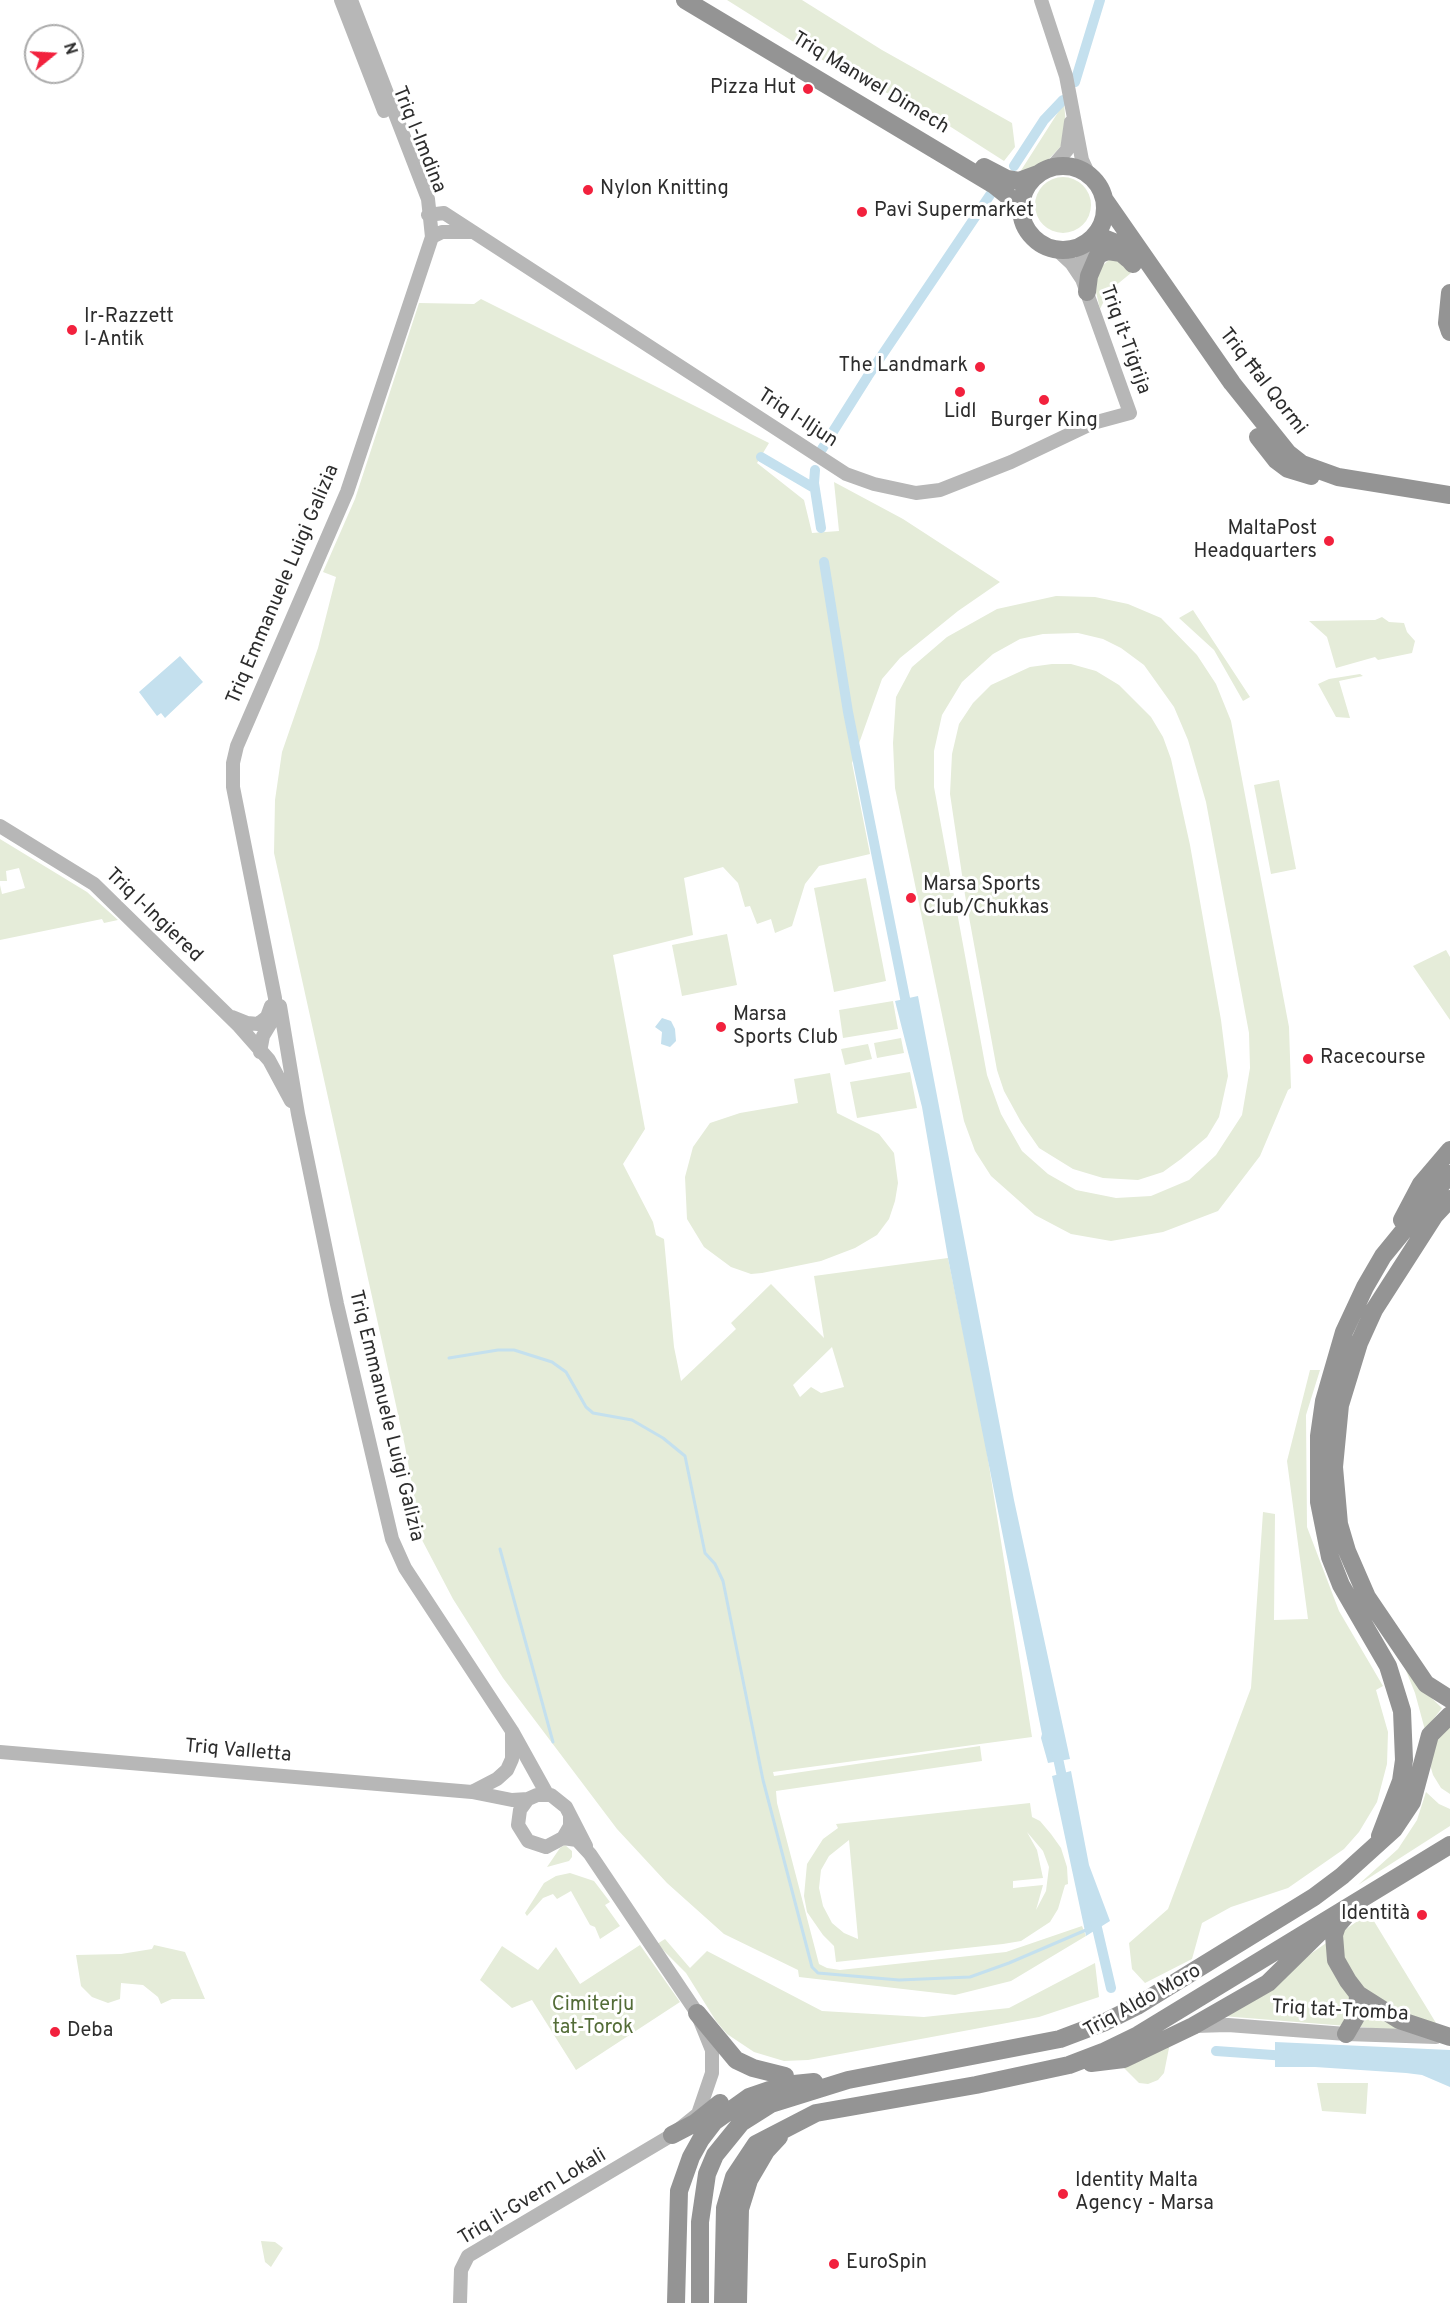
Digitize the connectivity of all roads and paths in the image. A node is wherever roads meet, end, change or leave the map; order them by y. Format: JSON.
{"nodes":[{"id":1,"x":341,"y":0,"type":"edge"},
{"id":2,"x":351,"y":0,"type":"edge"},
{"id":3,"x":686,"y":0,"type":"edge"},
{"id":4,"x":707,"y":0,"type":"edge"},
{"id":5,"x":1041,"y":0,"type":"edge"},
{"id":6,"x":1072,"y":105,"type":"junction"},
{"id":7,"x":1045,"y":171,"type":"junction"},
{"id":8,"x":1089,"y":175,"type":"junction"},
{"id":9,"x":1104,"y":199,"type":"junction"},
{"id":10,"x":428,"y":215,"type":"junction"},
{"id":11,"x":1022,"y":216,"type":"junction"},
{"id":12,"x":472,"y":232,"type":"junction"},
{"id":13,"x":432,"y":237,"type":"junction"},
{"id":14,"x":1088,"y":242,"type":"junction"},
{"id":15,"x":1057,"y":250,"type":"junction"},
{"id":16,"x":1132,"y":262,"type":"junction"},
{"id":17,"x":1084,"y":286,"type":"junction"},
{"id":18,"x":1450,"y":293,"type":"edge"},
{"id":19,"x":1450,"y":332,"type":"edge"},
{"id":20,"x":1131,"y":413,"type":"joint"},
{"id":21,"x":1450,"y":495,"type":"edge"},
{"id":22,"x":1450,"y":507,"type":"edge"},
{"id":23,"x":0,"y":826,"type":"edge"},
{"id":24,"x":264,"y":945,"type":"junction"},
{"id":25,"x":223,"y":1012,"type":"junction"},
{"id":26,"x":270,"y":1042,"type":"junction"},
{"id":27,"x":286,"y":1052,"type":"junction"},
{"id":28,"x":297,"y":1114,"type":"junction"},
{"id":29,"x":1450,"y":1150,"type":"edge"},
{"id":30,"x":1450,"y":1174,"type":"edge"},
{"id":31,"x":1450,"y":1199,"type":"edge"},
{"id":32,"x":1383,"y":1256,"type":"junction"},
{"id":33,"x":1450,"y":1699,"type":"edge"},
{"id":34,"x":1450,"y":1715,"type":"edge"},
{"id":35,"x":512,"y":1731,"type":"junction"},
{"id":36,"x":0,"y":1752,"type":"edge"},
{"id":37,"x":472,"y":1791,"type":"junction"},
{"id":38,"x":536,"y":1797,"type":"junction"},
{"id":39,"x":570,"y":1816,"type":"junction"},
{"id":40,"x":518,"y":1825,"type":"junction"},
{"id":41,"x":563,"y":1838,"type":"junction"},
{"id":42,"x":1376,"y":1844,"type":"junction"},
{"id":43,"x":1450,"y":1845,"type":"edge"},
{"id":44,"x":590,"y":1854,"type":"junction"},
{"id":45,"x":1361,"y":1899,"type":"junction"},
{"id":46,"x":1335,"y":1916,"type":"junction"},
{"id":47,"x":1358,"y":1994,"type":"junction"},
{"id":48,"x":697,"y":2013,"type":"junction"},
{"id":49,"x":1194,"y":2026,"type":"junction"},
{"id":50,"x":1346,"y":2034,"type":"junction"},
{"id":51,"x":1450,"y":2037,"type":"edge"},
{"id":52,"x":1069,"y":2064,"type":"junction"},
{"id":53,"x":883,"y":2073,"type":"junction"},
{"id":54,"x":784,"y":2076,"type":"junction"},
{"id":55,"x":848,"y":2080,"type":"junction"},
{"id":56,"x":791,"y":2125,"type":"junction"},
{"id":57,"x":672,"y":2135,"type":"junction"},
{"id":58,"x":460,"y":2303,"type":"edge"},
{"id":59,"x":676,"y":2303,"type":"edge"},
{"id":60,"x":700,"y":2303,"type":"edge"},
{"id":61,"x":723,"y":2303,"type":"edge"},
{"id":62,"x":738,"y":2303,"type":"edge"}],
"edges":[{"from":1,"to":10,"type":"main road","name":"Triq l-Imdina"},
{"from":2,"to":10,"type":"main road","name":"Triq l-Imdina"},
{"from":3,"to":11,"type":"highway","name":"Triq Manwel Dimech"},
{"from":4,"to":7,"type":"highway","name":"Triq Manwel Dimech"},
{"from":5,"to":6,"type":"main road"},
{"from":6,"to":7,"type":"main road"},
{"from":6,"to":8,"type":"main road"},
{"from":7,"to":8,"type":"highway"},
{"from":7,"to":11,"type":"highway"},
{"from":8,"to":9,"type":"highway"},
{"from":9,"to":14,"type":"highway"},
{"from":9,"to":21,"type":"highway","name":"Triq Ħal Qormi"},
{"from":10,"to":12,"type":"main road","name":"Triq l-Iljun"},
{"from":10,"to":13,"type":"main road","name":"Triq Emmanuele Luigi Galizia"},
{"from":11,"to":15,"type":"highway"},
{"from":12,"to":13,"type":"main road"},
{"from":12,"to":20,"type":"main road","name":"Triq l-Iljun"},
{"from":13,"to":24,"type":"main road","name":"Triq Emmanuele Luigi Galizia"},
{"from":14,"to":15,"type":"highway"},
{"from":14,"to":16,"type":"highway","name":"Triq Ħal Qormi"},
{"from":14,"to":17,"type":"main road","name":"Triq it-Tiġrija"},
{"from":15,"to":17,"type":"main road","name":"Triq it-Tiġrija"},
{"from":16,"to":17,"type":"highway"},
{"from":16,"to":22,"type":"highway","name":"Triq Ħal Qormi"},
{"from":17,"to":20,"type":"main road","name":"Triq it-Tiġrija"},
{"from":18,"to":19,"type":"highway"},
{"from":23,"to":25,"type":"main road","name":"Triq l-Ingiered"},
{"from":24,"to":25,"type":"main road"},
{"from":24,"to":26,"type":"main road","name":"Triq Emmanuele Luigi Galizia"},
{"from":25,"to":26,"type":"main road","name":"Triq l-Ingiered"},
{"from":26,"to":27,"type":"main road","name":"Triq Emmanuele Luigi Galizia"},
{"from":26,"to":27,"type":"main road"},
{"from":26,"to":28,"type":"main road","name":"Triq Emmanuele Luigi Galizia"},
{"from":27,"to":28,"type":"main road","name":"Triq Emmanuele Luigi Galizia"},
{"from":28,"to":35,"type":"main road","name":"Triq Emmanuele Luigi Galizia"},
{"from":29,"to":32,"type":"highway"},
{"from":30,"to":32,"type":"highway"},
{"from":31,"to":33,"type":"highway"},
{"from":32,"to":42,"type":"highway"},
{"from":34,"to":42,"type":"highway","name":"Triq Aldo Moro"},
{"from":35,"to":37,"type":"main road"},
{"from":35,"to":38,"type":"main road","name":"Triq Emmanuele Luigi Galizia"},
{"from":36,"to":37,"type":"main road","name":"Triq Valletta"},
{"from":37,"to":38,"type":"main road","name":"Triq Valletta"},
{"from":37,"to":40,"type":"main road","name":"Triq Valletta"},
{"from":38,"to":39,"type":"main road"},
{"from":38,"to":40,"type":"main road"},
{"from":39,"to":41,"type":"main road"},
{"from":39,"to":44,"type":"main road"},
{"from":40,"to":41,"type":"main road"},
{"from":41,"to":44,"type":"main road"},
{"from":42,"to":53,"type":"highway","name":"Triq Aldo Moro"},
{"from":43,"to":45,"type":"highway","name":"Triq Aldo Moro"},
{"from":44,"to":48,"type":"main road"},
{"from":45,"to":46,"type":"highway","name":"Triq Aldo Moro"},
{"from":45,"to":47,"type":"highway"},
{"from":46,"to":49,"type":"highway"},
{"from":46,"to":52,"type":"highway","name":"Triq Aldo Moro"},
{"from":47,"to":50,"type":"highway"},
{"from":47,"to":51,"type":"highway"},
{"from":48,"to":54,"type":"highway"},
{"from":48,"to":57,"type":"main road"},
{"from":49,"to":50,"type":"main road","name":"Triq tat-Tromba"},
{"from":49,"to":52,"type":"highway"},
{"from":50,"to":51,"type":"main road","name":"Triq tat-Tromba"},
{"from":52,"to":56,"type":"highway","name":"Triq Aldo Moro"},
{"from":53,"to":54,"type":"highway"},
{"from":53,"to":55,"type":"highway"},
{"from":54,"to":57,"type":"highway"},
{"from":55,"to":59,"type":"highway"},
{"from":55,"to":60,"type":"highway"},
{"from":56,"to":61,"type":"highway","name":"Triq Aldo Moro"},
{"from":56,"to":62,"type":"highway"},
{"from":57,"to":58,"type":"main road","name":"Triq il-Gvern Lokali"}]}
